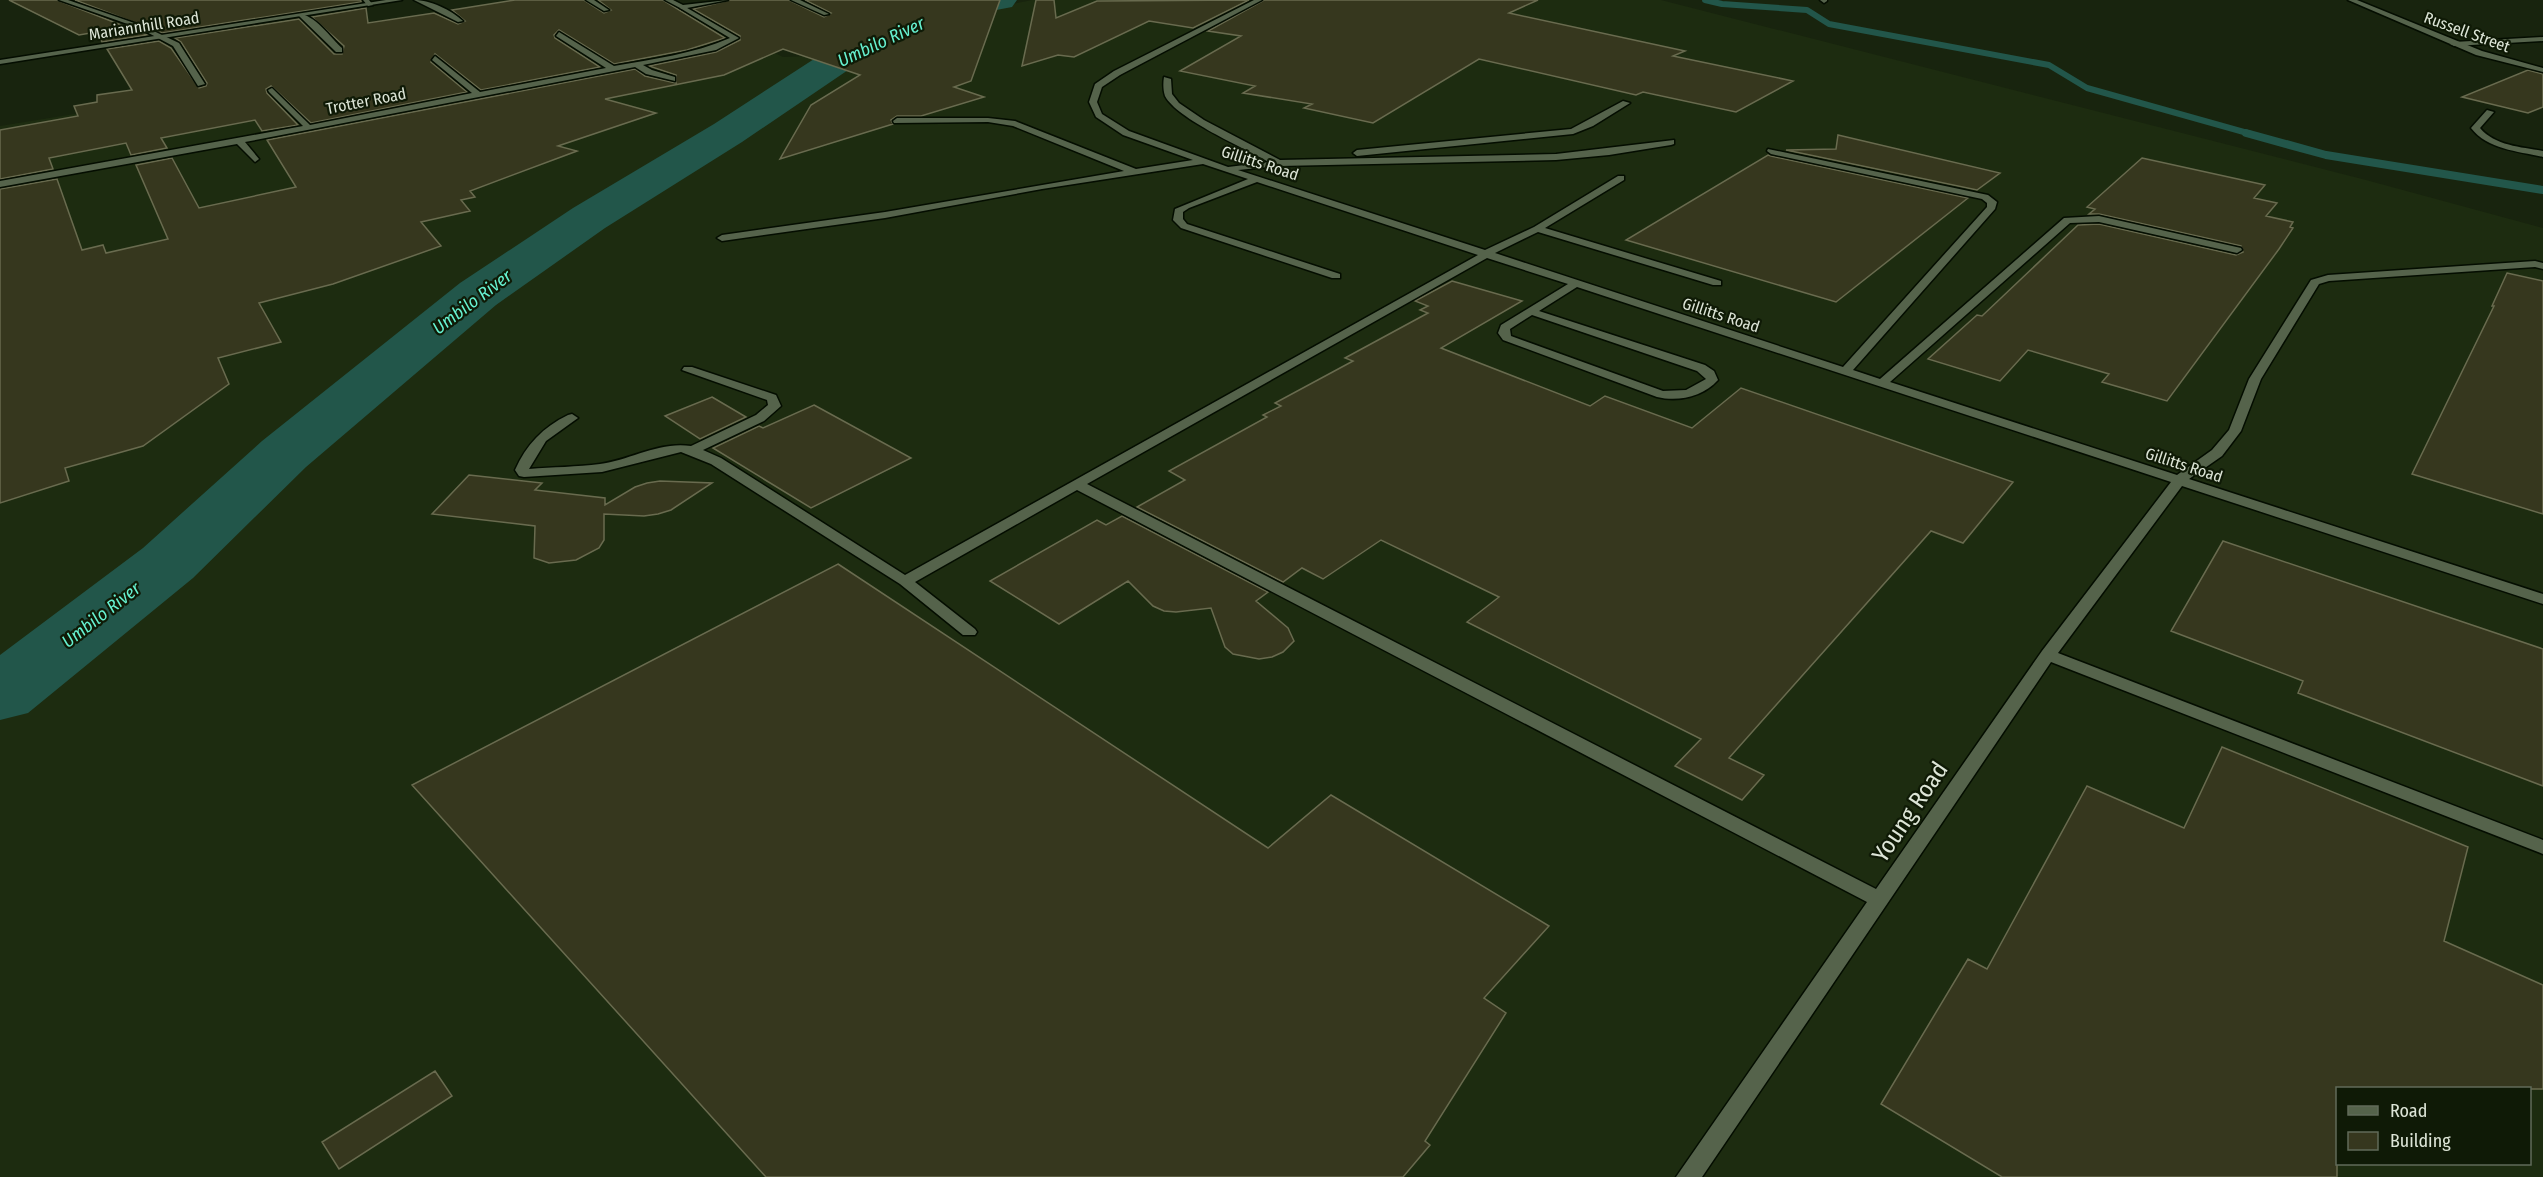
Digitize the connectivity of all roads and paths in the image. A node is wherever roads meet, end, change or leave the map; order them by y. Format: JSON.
{"nodes":[{"id":1,"x":63,"y":0,"type":"edge"},
{"id":2,"x":399,"y":0,"type":"edge"},
{"id":3,"x":417,"y":0,"type":"edge"},
{"id":4,"x":589,"y":0,"type":"edge"},
{"id":5,"x":668,"y":0,"type":"edge"},
{"id":6,"x":725,"y":0,"type":"edge"},
{"id":7,"x":794,"y":0,"type":"edge"},
{"id":8,"x":1259,"y":0,"type":"edge"},
{"id":9,"x":2351,"y":0,"type":"edge"},
{"id":10,"x":368,"y":2,"type":"edge"},
{"id":11,"x":682,"y":7,"type":"junction"},
{"id":12,"x":606,"y":10,"type":"dead end"},
{"id":13,"x":826,"y":14,"type":"dead end"},
{"id":14,"x":301,"y":15,"type":"junction"},
{"id":15,"x":460,"y":21,"type":"dead end"},
{"id":16,"x":559,"y":34,"type":"dead end"},
{"id":17,"x":160,"y":37,"type":"junction"},
{"id":18,"x":2543,"y":39,"type":"edge"},
{"id":19,"x":2454,"y":44,"type":"junction"},
{"id":20,"x":339,"y":50,"type":"dead end"},
{"id":21,"x":435,"y":58,"type":"dead end"},
{"id":22,"x":0,"y":62,"type":"edge"},
{"id":23,"x":636,"y":64,"type":"junction"},
{"id":24,"x":613,"y":69,"type":"junction"},
{"id":25,"x":2543,"y":70,"type":"edge"},
{"id":26,"x":672,"y":79,"type":"dead end"},
{"id":27,"x":1167,"y":79,"type":"dead end"},
{"id":28,"x":201,"y":84,"type":"dead end"},
{"id":29,"x":272,"y":90,"type":"dead end"},
{"id":30,"x":479,"y":94,"type":"junction"},
{"id":31,"x":1626,"y":103,"type":"dead end"},
{"id":32,"x":2490,"y":112,"type":"dead end"},
{"id":33,"x":897,"y":121,"type":"dead end"},
{"id":34,"x":308,"y":127,"type":"junction"},
{"id":35,"x":239,"y":141,"type":"junction"},
{"id":36,"x":1671,"y":142,"type":"dead end"},
{"id":37,"x":1772,"y":150,"type":"dead end"},
{"id":38,"x":2543,"y":154,"type":"edge"},
{"id":39,"x":255,"y":159,"type":"dead end"},
{"id":40,"x":1203,"y":161,"type":"junction"},
{"id":41,"x":1278,"y":163,"type":"junction"},
{"id":42,"x":1226,"y":169,"type":"junction"},
{"id":43,"x":1139,"y":173,"type":"junction"},
{"id":44,"x":1621,"y":178,"type":"dead end"},
{"id":45,"x":1257,"y":179,"type":"junction"},
{"id":46,"x":0,"y":184,"type":"edge"},
{"id":47,"x":1537,"y":229,"type":"junction"},
{"id":48,"x":722,"y":238,"type":"dead end"},
{"id":49,"x":2237,"y":250,"type":"dead end"},
{"id":50,"x":1486,"y":254,"type":"junction"},
{"id":51,"x":2543,"y":266,"type":"edge"},
{"id":52,"x":1336,"y":276,"type":"dead end"},
{"id":53,"x":1717,"y":283,"type":"dead end"},
{"id":54,"x":1575,"y":284,"type":"junction"},
{"id":55,"x":1528,"y":311,"type":"junction"},
{"id":56,"x":688,"y":369,"type":"dead end"},
{"id":57,"x":1845,"y":372,"type":"junction"},
{"id":58,"x":1881,"y":384,"type":"junction"},
{"id":59,"x":572,"y":418,"type":"dead end"},
{"id":60,"x":693,"y":450,"type":"junction"},
{"id":61,"x":2179,"y":480,"type":"junction"},
{"id":62,"x":1078,"y":485,"type":"junction"},
{"id":63,"x":905,"y":581,"type":"junction"},
{"id":64,"x":2543,"y":599,"type":"edge"},
{"id":65,"x":969,"y":632,"type":"dead end"},
{"id":66,"x":2048,"y":655,"type":"junction"},
{"id":67,"x":2543,"y":847,"type":"edge"},
{"id":68,"x":1881,"y":900,"type":"junction"},
{"id":69,"x":1688,"y":1177,"type":"edge"}],
"edges":[{"from":1,"to":17,"type":"street"},
{"from":2,"to":10,"type":"street","name":"Mariannhill Road"},
{"from":3,"to":15,"type":"street"},
{"from":4,"to":12,"type":"street"},
{"from":5,"to":11,"type":"street"},
{"from":6,"to":11,"type":"street"},
{"from":7,"to":13,"type":"street"},
{"from":8,"to":40,"type":"street","name":"Gillitts Road"},
{"from":9,"to":19,"type":"street","name":"Russell Street"},
{"from":10,"to":14,"type":"street","name":"Mariannhill Road"},
{"from":11,"to":23,"type":"street","name":"Trotter Road"},
{"from":14,"to":17,"type":"street","name":"Mariannhill Road"},
{"from":14,"to":20,"type":"street"},
{"from":16,"to":24,"type":"street"},
{"from":17,"to":22,"type":"street","name":"Mariannhill Road"},
{"from":17,"to":28,"type":"street"},
{"from":18,"to":19,"type":"street"},
{"from":19,"to":25,"type":"street","name":"Russell Street"},
{"from":21,"to":30,"type":"street"},
{"from":23,"to":24,"type":"street","name":"Trotter Road"},
{"from":23,"to":26,"type":"street"},
{"from":24,"to":30,"type":"street","name":"Trotter Road"},
{"from":27,"to":41,"type":"street"},
{"from":29,"to":34,"type":"street"},
{"from":30,"to":34,"type":"street","name":"Trotter Road"},
{"from":31,"to":41,"type":"street"},
{"from":32,"to":38,"type":"street"},
{"from":33,"to":43,"type":"street"},
{"from":34,"to":35,"type":"street","name":"Trotter Road"},
{"from":35,"to":39,"type":"street"},
{"from":35,"to":46,"type":"street","name":"Trotter Road"},
{"from":36,"to":41,"type":"street"},
{"from":37,"to":57,"type":"street"},
{"from":40,"to":42,"type":"street","name":"Gillitts Road"},
{"from":40,"to":43,"type":"street"},
{"from":41,"to":42,"type":"street"},
{"from":42,"to":45,"type":"street","name":"Gillitts Road"},
{"from":43,"to":48,"type":"street"},
{"from":44,"to":47,"type":"street"},
{"from":45,"to":50,"type":"street","name":"Gillitts Road"},
{"from":45,"to":52,"type":"street"},
{"from":47,"to":50,"type":"street"},
{"from":47,"to":53,"type":"street"},
{"from":49,"to":58,"type":"street"},
{"from":50,"to":54,"type":"street","name":"Gillitts Road"},
{"from":50,"to":62,"type":"street"},
{"from":51,"to":61,"type":"street","name":"Young Road"},
{"from":54,"to":55,"type":"street"},
{"from":54,"to":57,"type":"street","name":"Gillitts Road"},
{"from":55,"to":55,"type":"street"},
{"from":56,"to":60,"type":"street"},
{"from":57,"to":58,"type":"street","name":"Gillitts Road"},
{"from":58,"to":61,"type":"street","name":"Gillitts Road"},
{"from":59,"to":60,"type":"street"},
{"from":60,"to":63,"type":"street"},
{"from":61,"to":64,"type":"street","name":"Gillitts Road"},
{"from":61,"to":66,"type":"street","name":"Young Road"},
{"from":62,"to":63,"type":"street"},
{"from":62,"to":68,"type":"street"},
{"from":63,"to":65,"type":"street"},
{"from":66,"to":67,"type":"street"},
{"from":66,"to":68,"type":"street","name":"Young Road"},
{"from":68,"to":69,"type":"street","name":"Young Road"}]}
